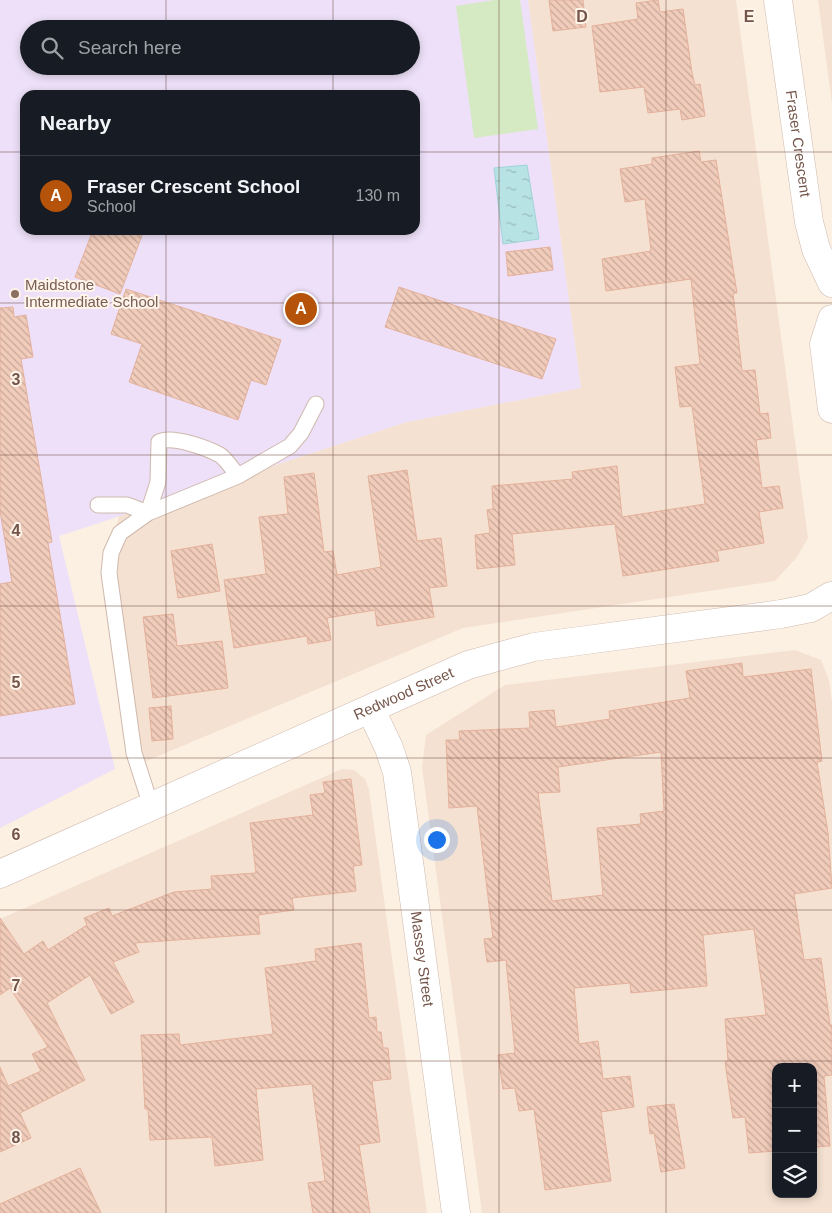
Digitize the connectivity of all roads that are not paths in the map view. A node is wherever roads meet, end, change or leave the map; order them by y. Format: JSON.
{"nodes":[{"id":1,"x":778,"y":0,"type":"edge"},
{"id":2,"x":832,"y":283,"type":"edge"},
{"id":3,"x":832,"y":319,"type":"edge"},
{"id":4,"x":316,"y":404,"type":"dead end"},
{"id":5,"x":832,"y":409,"type":"edge"},
{"id":6,"x":238,"y":476,"type":"junction"},
{"id":7,"x":98,"y":505,"type":"dead end"},
{"id":8,"x":148,"y":513,"type":"junction"},
{"id":9,"x":832,"y":596,"type":"edge"},
{"id":10,"x":371,"y":710,"type":"junction"},
{"id":11,"x":151,"y":806,"type":"junction"},
{"id":12,"x":0,"y":874,"type":"edge"},
{"id":13,"x":456,"y":1213,"type":"edge"}],
"edges":[{"from":1,"to":2,"type":"street","name":"Fraser Crescent"},
{"from":3,"to":5,"type":"street"},
{"from":4,"to":6,"type":"lane"},
{"from":6,"to":8,"type":"lane"},
{"from":6,"to":8,"type":"lane"},
{"from":7,"to":8,"type":"lane"},
{"from":8,"to":11,"type":"lane"},
{"from":9,"to":10,"type":"street","name":"Redwood Street"},
{"from":10,"to":11,"type":"street","name":"Redwood Street"},
{"from":10,"to":13,"type":"street","name":"Massey Street"},
{"from":11,"to":12,"type":"street","name":"Redwood Street"}]}
